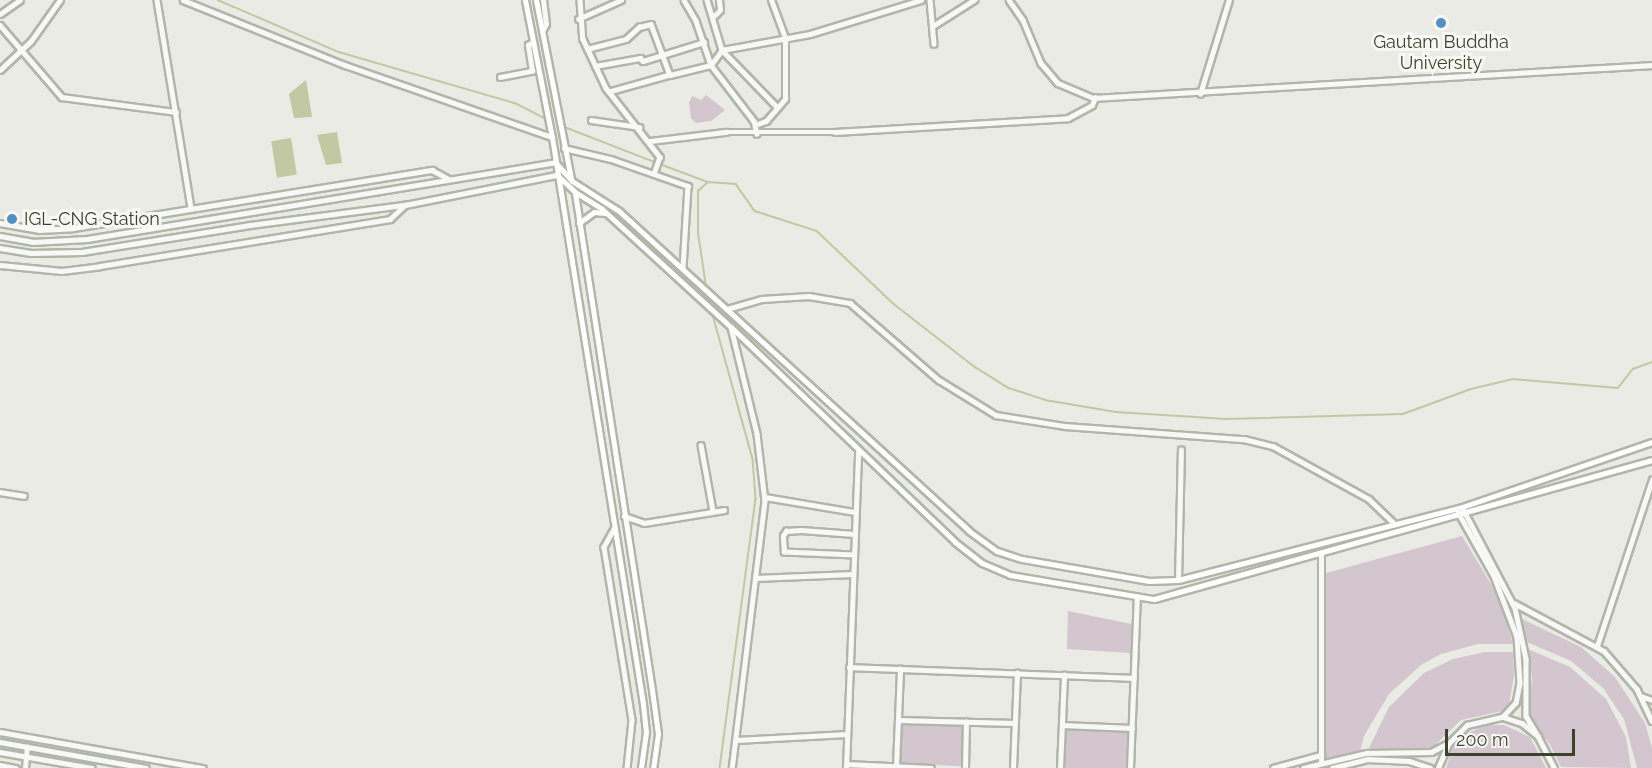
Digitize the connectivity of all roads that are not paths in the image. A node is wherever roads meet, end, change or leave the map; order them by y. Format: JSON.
{"nodes":[{"id":1,"x":20,"y":0,"type":"edge"},
{"id":2,"x":60,"y":0,"type":"edge"},
{"id":3,"x":157,"y":0,"type":"edge"},
{"id":4,"x":183,"y":0,"type":"edge"},
{"id":5,"x":525,"y":0,"type":"edge"},
{"id":6,"x":536,"y":0,"type":"edge"},
{"id":7,"x":543,"y":0,"type":"edge"},
{"id":8,"x":580,"y":0,"type":"edge"},
{"id":9,"x":621,"y":0,"type":"edge"},
{"id":10,"x":684,"y":0,"type":"edge"},
{"id":11,"x":707,"y":0,"type":"edge"},
{"id":12,"x":719,"y":0,"type":"edge"},
{"id":13,"x":771,"y":0,"type":"edge"},
{"id":14,"x":921,"y":0,"type":"edge"},
{"id":15,"x":930,"y":0,"type":"edge"},
{"id":16,"x":974,"y":0,"type":"edge"},
{"id":17,"x":1009,"y":0,"type":"edge"},
{"id":18,"x":1229,"y":0,"type":"edge"},
{"id":19,"x":0,"y":14,"type":"edge"},
{"id":20,"x":714,"y":16,"type":"junction"},
{"id":21,"x":578,"y":19,"type":"junction"},
{"id":22,"x":0,"y":25,"type":"edge"},
{"id":23,"x":933,"y":26,"type":"junction"},
{"id":24,"x":542,"y":31,"type":"junction"},
{"id":25,"x":785,"y":38,"type":"junction"},
{"id":26,"x":533,"y":42,"type":"junction"},
{"id":27,"x":704,"y":42,"type":"junction"},
{"id":28,"x":934,"y":44,"type":"dead end"},
{"id":29,"x":587,"y":49,"type":"junction"},
{"id":30,"x":722,"y":50,"type":"junction"},
{"id":31,"x":22,"y":51,"type":"junction"},
{"id":32,"x":664,"y":54,"type":"junction"},
{"id":33,"x":1652,"y":65,"type":"edge"},
{"id":34,"x":595,"y":66,"type":"junction"},
{"id":35,"x":711,"y":66,"type":"junction"},
{"id":36,"x":0,"y":70,"type":"edge"},
{"id":37,"x":670,"y":75,"type":"junction"},
{"id":38,"x":500,"y":77,"type":"dead end"},
{"id":39,"x":609,"y":92,"type":"junction"},
{"id":40,"x":1200,"y":94,"type":"junction"},
{"id":41,"x":1095,"y":98,"type":"junction"},
{"id":42,"x":777,"y":107,"type":"junction"},
{"id":43,"x":176,"y":111,"type":"junction"},
{"id":44,"x":591,"y":120,"type":"dead end"},
{"id":45,"x":755,"y":125,"type":"junction"},
{"id":46,"x":639,"y":127,"type":"junction"},
{"id":47,"x":551,"y":134,"type":"junction"},
{"id":48,"x":757,"y":134,"type":"junction"},
{"id":49,"x":650,"y":141,"type":"junction"},
{"id":50,"x":564,"y":148,"type":"junction"},
{"id":51,"x":555,"y":162,"type":"junction"},
{"id":52,"x":654,"y":174,"type":"junction"},
{"id":53,"x":557,"y":175,"type":"junction"},
{"id":54,"x":449,"y":179,"type":"junction"},
{"id":55,"x":572,"y":181,"type":"junction"},
{"id":56,"x":575,"y":192,"type":"junction"},
{"id":57,"x":405,"y":205,"type":"junction"},
{"id":58,"x":191,"y":208,"type":"junction"},
{"id":59,"x":607,"y":214,"type":"junction"},
{"id":60,"x":0,"y":223,"type":"edge"},
{"id":61,"x":579,"y":223,"type":"junction"},
{"id":62,"x":0,"y":236,"type":"edge"},
{"id":63,"x":0,"y":248,"type":"edge"},
{"id":64,"x":0,"y":265,"type":"edge"},
{"id":65,"x":682,"y":268,"type":"junction"},
{"id":66,"x":726,"y":307,"type":"junction"},
{"id":67,"x":729,"y":325,"type":"junction"},
{"id":68,"x":1652,"y":442,"type":"edge"},
{"id":69,"x":700,"y":445,"type":"dead end"},
{"id":70,"x":1181,"y":450,"type":"dead end"},
{"id":71,"x":858,"y":452,"type":"junction"},
{"id":72,"x":1652,"y":460,"type":"edge"},
{"id":73,"x":1652,"y":480,"type":"edge"},
{"id":74,"x":0,"y":492,"type":"edge"},
{"id":75,"x":24,"y":496,"type":"dead end"},
{"id":76,"x":765,"y":497,"type":"junction"},
{"id":77,"x":1459,"y":508,"type":"junction"},
{"id":78,"x":724,"y":510,"type":"dead end"},
{"id":79,"x":713,"y":512,"type":"junction"},
{"id":80,"x":855,"y":512,"type":"junction"},
{"id":81,"x":1462,"y":514,"type":"junction"},
{"id":82,"x":624,"y":516,"type":"junction"},
{"id":83,"x":1395,"y":524,"type":"junction"},
{"id":84,"x":614,"y":529,"type":"junction"},
{"id":85,"x":854,"y":534,"type":"junction"},
{"id":86,"x":1321,"y":554,"type":"junction"},
{"id":87,"x":854,"y":555,"type":"junction"},
{"id":88,"x":853,"y":574,"type":"junction"},
{"id":89,"x":755,"y":578,"type":"junction"},
{"id":90,"x":1179,"y":580,"type":"junction"},
{"id":91,"x":1137,"y":597,"type":"junction"},
{"id":92,"x":1512,"y":602,"type":"junction"},
{"id":93,"x":1597,"y":646,"type":"junction"},
{"id":94,"x":849,"y":667,"type":"junction"},
{"id":95,"x":900,"y":669,"type":"junction"},
{"id":96,"x":1017,"y":674,"type":"junction"},
{"id":97,"x":1064,"y":675,"type":"junction"},
{"id":98,"x":1134,"y":678,"type":"junction"},
{"id":99,"x":1641,"y":696,"type":"junction"},
{"id":100,"x":1652,"y":700,"type":"edge"},
{"id":101,"x":1503,"y":717,"type":"junction"},
{"id":102,"x":898,"y":720,"type":"junction"},
{"id":103,"x":1652,"y":721,"type":"edge"},
{"id":104,"x":966,"y":722,"type":"junction"},
{"id":105,"x":1015,"y":723,"type":"junction"},
{"id":106,"x":1062,"y":725,"type":"junction"},
{"id":107,"x":1132,"y":728,"type":"junction"},
{"id":108,"x":0,"y":732,"type":"edge"},
{"id":109,"x":847,"y":734,"type":"junction"},
{"id":110,"x":1538,"y":736,"type":"junction"},
{"id":111,"x":736,"y":740,"type":"junction"},
{"id":112,"x":0,"y":742,"type":"edge"},
{"id":113,"x":1448,"y":744,"type":"junction"},
{"id":114,"x":27,"y":747,"type":"junction"},
{"id":115,"x":0,"y":752,"type":"edge"},
{"id":116,"x":1321,"y":754,"type":"junction"},
{"id":117,"x":26,"y":757,"type":"junction"},
{"id":118,"x":1321,"y":763,"type":"junction"},
{"id":119,"x":0,"y":765,"type":"edge"},
{"id":120,"x":846,"y":766,"type":"edge"},
{"id":121,"x":896,"y":766,"type":"junction"},
{"id":122,"x":1555,"y":767,"type":"edge"},
{"id":123,"x":15,"y":768,"type":"edge"},
{"id":124,"x":25,"y":768,"type":"edge"},
{"id":125,"x":92,"y":768,"type":"edge"},
{"id":126,"x":146,"y":768,"type":"edge"},
{"id":127,"x":202,"y":768,"type":"edge"},
{"id":128,"x":627,"y":768,"type":"edge"},
{"id":129,"x":641,"y":768,"type":"edge"},
{"id":130,"x":653,"y":768,"type":"edge"},
{"id":131,"x":732,"y":768,"type":"edge"},
{"id":132,"x":931,"y":768,"type":"edge"},
{"id":133,"x":965,"y":768,"type":"edge"},
{"id":134,"x":1013,"y":768,"type":"edge"},
{"id":135,"x":1060,"y":768,"type":"edge"},
{"id":136,"x":1130,"y":768,"type":"edge"},
{"id":137,"x":1273,"y":768,"type":"edge"},
{"id":138,"x":1303,"y":768,"type":"edge"},
{"id":139,"x":1332,"y":768,"type":"edge"},
{"id":140,"x":1430,"y":768,"type":"edge"},
{"id":141,"x":1438,"y":768,"type":"edge"}],
"edges":[{"from":1,"to":19,"type":"street"},
{"from":2,"to":31,"type":"street"},
{"from":3,"to":43,"type":"street"},
{"from":4,"to":47,"type":"street"},
{"from":5,"to":26,"type":"main road"},
{"from":6,"to":24,"type":"main road"},
{"from":7,"to":24,"type":"street"},
{"from":8,"to":21,"type":"street"},
{"from":9,"to":21,"type":"street"},
{"from":10,"to":27,"type":"street"},
{"from":11,"to":20,"type":"street"},
{"from":12,"to":20,"type":"street"},
{"from":13,"to":25,"type":"street"},
{"from":14,"to":25,"type":"street"},
{"from":15,"to":23,"type":"street"},
{"from":16,"to":23,"type":"street"},
{"from":17,"to":41,"type":"street"},
{"from":18,"to":40,"type":"street"},
{"from":20,"to":30,"type":"street"},
{"from":21,"to":29,"type":"street"},
{"from":22,"to":31,"type":"street"},
{"from":23,"to":28,"type":"street"},
{"from":24,"to":50,"type":"main road"},
{"from":25,"to":30,"type":"street"},
{"from":25,"to":42,"type":"street"},
{"from":26,"to":38,"type":"street"},
{"from":26,"to":47,"type":"main road"},
{"from":27,"to":32,"type":"street"},
{"from":27,"to":35,"type":"street"},
{"from":29,"to":32,"type":"street"},
{"from":29,"to":34,"type":"street"},
{"from":30,"to":35,"type":"street"},
{"from":30,"to":42,"type":"street"},
{"from":31,"to":36,"type":"street"},
{"from":31,"to":43,"type":"street"},
{"from":32,"to":34,"type":"street"},
{"from":32,"to":37,"type":"street"},
{"from":33,"to":40,"type":"street"},
{"from":34,"to":39,"type":"street"},
{"from":35,"to":37,"type":"street"},
{"from":35,"to":45,"type":"street"},
{"from":37,"to":39,"type":"street"},
{"from":39,"to":46,"type":"street"},
{"from":40,"to":41,"type":"street"},
{"from":41,"to":48,"type":"street"},
{"from":42,"to":45,"type":"street"},
{"from":43,"to":58,"type":"street"},
{"from":44,"to":46,"type":"street"},
{"from":45,"to":48,"type":"street"},
{"from":46,"to":49,"type":"street"},
{"from":47,"to":51,"type":"main road"},
{"from":48,"to":49,"type":"street"},
{"from":49,"to":52,"type":"street"},
{"from":50,"to":52,"type":"street"},
{"from":50,"to":55,"type":"main road"},
{"from":51,"to":53,"type":"main road"},
{"from":51,"to":54,"type":"street"},
{"from":51,"to":55,"type":"main road"},
{"from":52,"to":65,"type":"street"},
{"from":53,"to":56,"type":"main road"},
{"from":53,"to":57,"type":"street"},
{"from":53,"to":84,"type":"main road"},
{"from":54,"to":58,"type":"street"},
{"from":54,"to":62,"type":"street"},
{"from":55,"to":56,"type":"main road"},
{"from":55,"to":65,"type":"main road"},
{"from":56,"to":59,"type":"main road"},
{"from":56,"to":61,"type":"main road"},
{"from":57,"to":63,"type":"street"},
{"from":57,"to":64,"type":"street"},
{"from":58,"to":60,"type":"street"},
{"from":59,"to":61,"type":"main road"},
{"from":59,"to":67,"type":"main road"},
{"from":61,"to":82,"type":"main road"},
{"from":65,"to":66,"type":"main road"},
{"from":66,"to":83,"type":"street"},
{"from":66,"to":90,"type":"main road"},
{"from":67,"to":71,"type":"main road"},
{"from":67,"to":76,"type":"street"},
{"from":68,"to":77,"type":"main road"},
{"from":69,"to":79,"type":"street"},
{"from":70,"to":90,"type":"street"},
{"from":71,"to":80,"type":"street"},
{"from":71,"to":91,"type":"main road"},
{"from":72,"to":81,"type":"main road"},
{"from":73,"to":93,"type":"street"},
{"from":74,"to":75,"type":"street"},
{"from":76,"to":80,"type":"street"},
{"from":76,"to":89,"type":"street"},
{"from":77,"to":81,"type":"street"},
{"from":77,"to":83,"type":"main road"},
{"from":78,"to":79,"type":"street"},
{"from":79,"to":82,"type":"street"},
{"from":80,"to":85,"type":"street"},
{"from":81,"to":86,"type":"main road"},
{"from":81,"to":92,"type":"street"},
{"from":81,"to":101,"type":"street"},
{"from":82,"to":130,"type":"main road"},
{"from":83,"to":90,"type":"main road"},
{"from":84,"to":128,"type":"street"},
{"from":84,"to":129,"type":"main road"},
{"from":85,"to":87,"type":"street"},
{"from":85,"to":87,"type":"street"},
{"from":86,"to":91,"type":"main road"},
{"from":86,"to":116,"type":"street"},
{"from":87,"to":88,"type":"street"},
{"from":88,"to":89,"type":"street"},
{"from":88,"to":94,"type":"street"},
{"from":89,"to":111,"type":"street"},
{"from":91,"to":98,"type":"street"},
{"from":92,"to":93,"type":"street"},
{"from":92,"to":110,"type":"street"},
{"from":93,"to":99,"type":"street"},
{"from":94,"to":95,"type":"street"},
{"from":94,"to":109,"type":"street"},
{"from":95,"to":96,"type":"street"},
{"from":95,"to":102,"type":"street"},
{"from":96,"to":97,"type":"street"},
{"from":96,"to":105,"type":"street"},
{"from":97,"to":98,"type":"street"},
{"from":97,"to":106,"type":"street"},
{"from":98,"to":107,"type":"street"},
{"from":99,"to":100,"type":"street"},
{"from":99,"to":103,"type":"street"},
{"from":101,"to":110,"type":"street"},
{"from":101,"to":113,"type":"street"},
{"from":102,"to":104,"type":"street"},
{"from":102,"to":121,"type":"street"},
{"from":104,"to":105,"type":"street"},
{"from":104,"to":133,"type":"street"},
{"from":105,"to":134,"type":"street"},
{"from":106,"to":107,"type":"street"},
{"from":106,"to":135,"type":"street"},
{"from":107,"to":136,"type":"street"},
{"from":108,"to":127,"type":"street"},
{"from":109,"to":111,"type":"street"},
{"from":109,"to":120,"type":"street"},
{"from":110,"to":122,"type":"street"},
{"from":111,"to":131,"type":"street"},
{"from":112,"to":114,"type":"street"},
{"from":113,"to":118,"type":"street"},
{"from":113,"to":141,"type":"street"},
{"from":114,"to":117,"type":"street"},
{"from":114,"to":126,"type":"street"},
{"from":115,"to":117,"type":"street"},
{"from":116,"to":118,"type":"street"},
{"from":116,"to":137,"type":"street"},
{"from":117,"to":124,"type":"street"},
{"from":117,"to":125,"type":"street"},
{"from":118,"to":138,"type":"street"},
{"from":119,"to":123,"type":"street"},
{"from":120,"to":121,"type":"street"},
{"from":121,"to":132,"type":"street"},
{"from":139,"to":140,"type":"street"}]}
